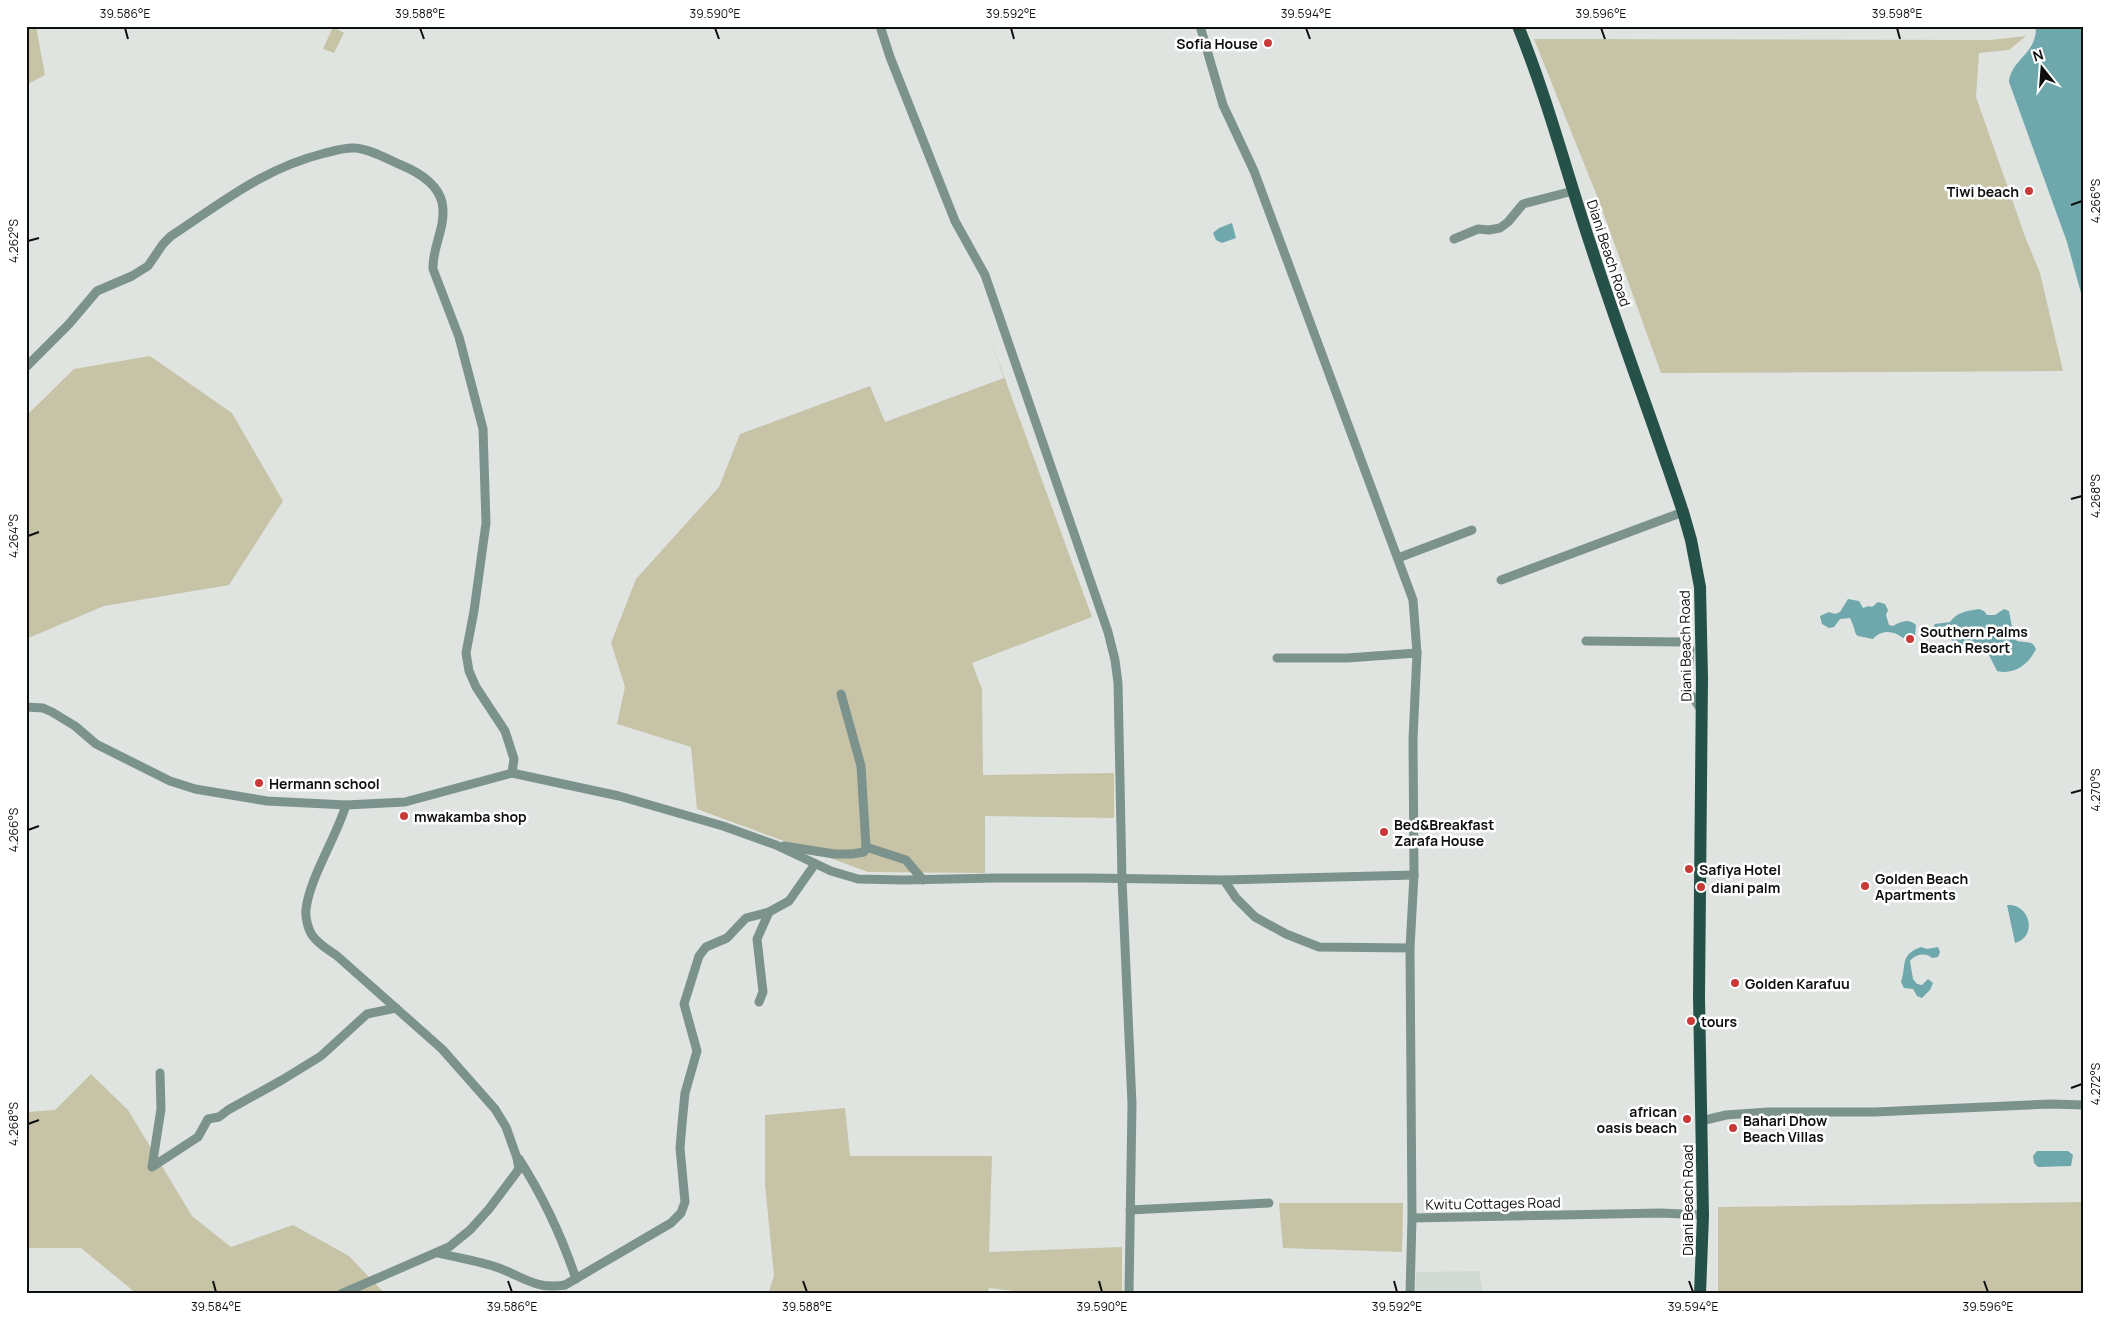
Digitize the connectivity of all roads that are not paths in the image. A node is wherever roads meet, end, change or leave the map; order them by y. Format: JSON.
{"nodes":[{"id":1,"x":880,"y":26,"type":"edge"},
{"id":2,"x":1200,"y":26,"type":"edge"},
{"id":3,"x":1518,"y":26,"type":"edge"},
{"id":4,"x":1573,"y":191,"type":"junction"},
{"id":5,"x":1454,"y":239,"type":"dead end"},
{"id":6,"x":26,"y":367,"type":"edge"},
{"id":7,"x":1683,"y":512,"type":"junction"},
{"id":8,"x":1472,"y":530,"type":"dead end"},
{"id":9,"x":1398,"y":558,"type":"junction"},
{"id":10,"x":1501,"y":580,"type":"dead end"},
{"id":11,"x":1586,"y":641,"type":"dead end"},
{"id":12,"x":1417,"y":653,"type":"junction"},
{"id":13,"x":1277,"y":658,"type":"dead end"},
{"id":14,"x":841,"y":694,"type":"dead end"},
{"id":15,"x":26,"y":707,"type":"edge"},
{"id":16,"x":1702,"y":711,"type":"junction"},
{"id":17,"x":512,"y":773,"type":"junction"},
{"id":18,"x":346,"y":805,"type":"junction"},
{"id":19,"x":776,"y":845,"type":"junction"},
{"id":20,"x":866,"y":847,"type":"junction"},
{"id":21,"x":816,"y":864,"type":"junction"},
{"id":22,"x":1414,"y":875,"type":"junction"},
{"id":23,"x":1122,"y":879,"type":"junction"},
{"id":24,"x":923,"y":880,"type":"junction"},
{"id":25,"x":1224,"y":880,"type":"junction"},
{"id":26,"x":769,"y":912,"type":"junction"},
{"id":27,"x":1410,"y":948,"type":"junction"},
{"id":28,"x":759,"y":1002,"type":"dead end"},
{"id":29,"x":396,"y":1008,"type":"junction"},
{"id":30,"x":160,"y":1073,"type":"dead end"},
{"id":31,"x":2084,"y":1105,"type":"edge"},
{"id":32,"x":1701,"y":1121,"type":"junction"},
{"id":33,"x":515,"y":1152,"type":"junction"},
{"id":34,"x":1269,"y":1203,"type":"dead end"},
{"id":35,"x":1130,"y":1210,"type":"junction"},
{"id":36,"x":1704,"y":1215,"type":"junction"},
{"id":37,"x":1412,"y":1218,"type":"junction"},
{"id":38,"x":438,"y":1253,"type":"junction"},
{"id":39,"x":576,"y":1279,"type":"junction"},
{"id":40,"x":341,"y":1294,"type":"edge"},
{"id":41,"x":1129,"y":1294,"type":"edge"},
{"id":42,"x":1410,"y":1294,"type":"edge"},
{"id":43,"x":1700,"y":1294,"type":"edge"}],
"edges":[{"from":1,"to":23,"type":"street"},
{"from":2,"to":9,"type":"street","name":"Kwitu Cottages Road"},
{"from":3,"to":4,"type":"main road","name":"Diani Beach Road"},
{"from":4,"to":5,"type":"street"},
{"from":4,"to":7,"type":"main road","name":"Diani Beach Road"},
{"from":6,"to":17,"type":"street"},
{"from":7,"to":10,"type":"street"},
{"from":7,"to":16,"type":"main road","name":"Diani Beach Road"},
{"from":8,"to":9,"type":"street"},
{"from":9,"to":12,"type":"street","name":"Kwitu Cottages Road"},
{"from":11,"to":16,"type":"street"},
{"from":12,"to":13,"type":"street"},
{"from":12,"to":22,"type":"street","name":"Kwitu Cottages Road"},
{"from":14,"to":20,"type":"street"},
{"from":15,"to":18,"type":"street"},
{"from":16,"to":32,"type":"main road","name":"Diani Beach Road"},
{"from":17,"to":18,"type":"street"},
{"from":17,"to":19,"type":"street"},
{"from":18,"to":29,"type":"street"},
{"from":19,"to":20,"type":"street"},
{"from":19,"to":21,"type":"street"},
{"from":20,"to":24,"type":"street"},
{"from":21,"to":24,"type":"street"},
{"from":21,"to":26,"type":"street"},
{"from":22,"to":25,"type":"street"},
{"from":22,"to":27,"type":"street","name":"Kwitu Cottages Road"},
{"from":23,"to":24,"type":"street"},
{"from":23,"to":25,"type":"street"},
{"from":23,"to":35,"type":"street"},
{"from":25,"to":27,"type":"street"},
{"from":26,"to":28,"type":"street"},
{"from":26,"to":39,"type":"street"},
{"from":27,"to":37,"type":"street","name":"Kwitu Cottages Road"},
{"from":29,"to":30,"type":"street"},
{"from":29,"to":33,"type":"street"},
{"from":31,"to":32,"type":"street"},
{"from":32,"to":36,"type":"main road","name":"Diani Beach Road"},
{"from":33,"to":38,"type":"street"},
{"from":33,"to":39,"type":"street"},
{"from":34,"to":35,"type":"street"},
{"from":35,"to":41,"type":"street"},
{"from":36,"to":37,"type":"street","name":"Kwitu Cottages Road"},
{"from":36,"to":43,"type":"main road","name":"Diani Beach Road"},
{"from":37,"to":42,"type":"street"},
{"from":38,"to":39,"type":"street"},
{"from":38,"to":40,"type":"street"}]}
